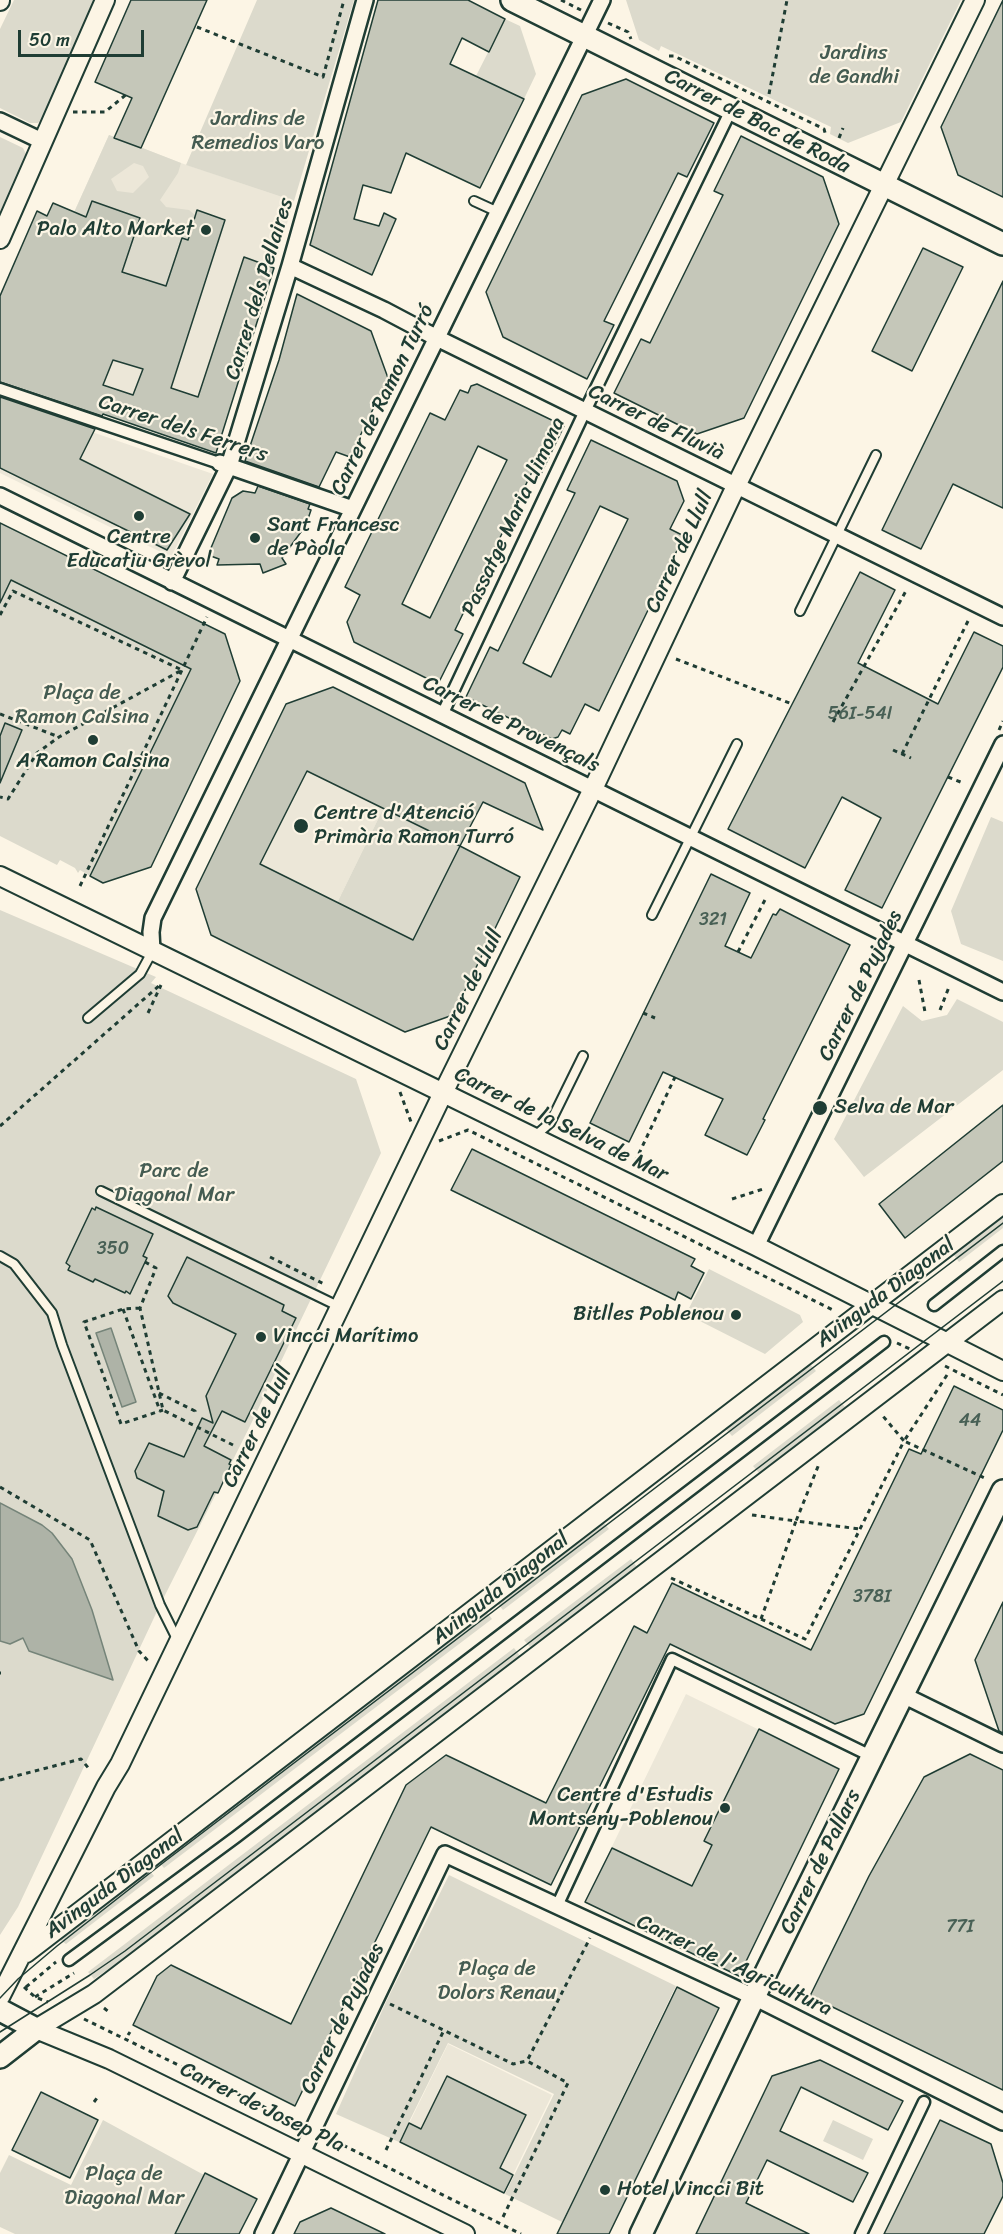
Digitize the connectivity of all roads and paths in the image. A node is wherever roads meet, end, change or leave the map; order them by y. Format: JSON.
{"nodes":[{"id":1,"x":105,"y":0,"type":"edge"},
{"id":2,"x":344,"y":0,"type":"edge"},
{"id":3,"x":365,"y":0,"type":"edge"},
{"id":4,"x":512,"y":0,"type":"edge"},
{"id":5,"x":561,"y":0,"type":"edge"},
{"id":6,"x":602,"y":0,"type":"edge"},
{"id":7,"x":786,"y":0,"type":"edge"},
{"id":8,"x":975,"y":0,"type":"edge"},
{"id":9,"x":576,"y":8,"type":"dead end"},
{"id":10,"x":197,"y":27,"type":"dead end"},
{"id":11,"x":618,"y":28,"type":"dead end"},
{"id":12,"x":584,"y":37,"type":"junction"},
{"id":13,"x":633,"y":41,"type":"dead end"},
{"id":14,"x":667,"y":56,"type":"dead end"},
{"id":15,"x":128,"y":93,"type":"dead end"},
{"id":16,"x":769,"y":94,"type":"dead end"},
{"id":17,"x":731,"y":110,"type":"junction"},
{"id":18,"x":73,"y":112,"type":"dead end"},
{"id":19,"x":0,"y":121,"type":"edge"},
{"id":20,"x":843,"y":128,"type":"dead end"},
{"id":21,"x":826,"y":138,"type":"dead end"},
{"id":22,"x":839,"y":138,"type":"dead end"},
{"id":23,"x":42,"y":141,"type":"junction"},
{"id":24,"x":885,"y":185,"type":"junction"},
{"id":25,"x":474,"y":201,"type":"dead end"},
{"id":26,"x":498,"y":212,"type":"junction"},
{"id":27,"x":0,"y":239,"type":"edge"},
{"id":28,"x":1003,"y":244,"type":"edge"},
{"id":29,"x":290,"y":266,"type":"junction"},
{"id":30,"x":437,"y":338,"type":"junction"},
{"id":31,"x":0,"y":389,"type":"edge"},
{"id":32,"x":585,"y":411,"type":"junction"},
{"id":33,"x":876,"y":454,"type":"dead end"},
{"id":34,"x":224,"y":464,"type":"junction"},
{"id":35,"x":736,"y":486,"type":"junction"},
{"id":36,"x":0,"y":496,"type":"edge"},
{"id":37,"x":353,"y":509,"type":"junction"},
{"id":38,"x":837,"y":535,"type":"junction"},
{"id":39,"x":172,"y":582,"type":"junction"},
{"id":40,"x":907,"y":589,"type":"dead end"},
{"id":41,"x":800,"y":611,"type":"dead end"},
{"id":42,"x":0,"y":615,"type":"edge"},
{"id":43,"x":207,"y":617,"type":"dead end"},
{"id":44,"x":1003,"y":617,"type":"edge"},
{"id":45,"x":969,"y":619,"type":"dead end"},
{"id":46,"x":289,"y":639,"type":"junction"},
{"id":47,"x":676,"y":659,"type":"dead end"},
{"id":48,"x":182,"y":670,"type":"junction"},
{"id":49,"x":792,"y":704,"type":"dead end"},
{"id":50,"x":0,"y":714,"type":"edge"},
{"id":51,"x":442,"y":715,"type":"junction"},
{"id":52,"x":828,"y":720,"type":"dead end"},
{"id":53,"x":59,"y":737,"type":"junction"},
{"id":54,"x":737,"y":744,"type":"dead end"},
{"id":55,"x":1003,"y":744,"type":"edge"},
{"id":56,"x":893,"y":750,"type":"dead end"},
{"id":57,"x":902,"y":754,"type":"junction"},
{"id":58,"x":911,"y":758,"type":"dead end"},
{"id":59,"x":948,"y":777,"type":"dead end"},
{"id":60,"x":963,"y":783,"type":"dead end"},
{"id":61,"x":593,"y":789,"type":"junction"},
{"id":62,"x":0,"y":796,"type":"edge"},
{"id":63,"x":690,"y":838,"type":"junction"},
{"id":64,"x":0,"y":876,"type":"edge"},
{"id":65,"x":80,"y":886,"type":"dead end"},
{"id":66,"x":767,"y":896,"type":"dead end"},
{"id":67,"x":652,"y":915,"type":"dead end"},
{"id":68,"x":905,"y":944,"type":"junction"},
{"id":69,"x":152,"y":951,"type":"junction"},
{"id":70,"x":738,"y":952,"type":"dead end"},
{"id":71,"x":919,"y":980,"type":"dead end"},
{"id":72,"x":949,"y":987,"type":"dead end"},
{"id":73,"x":1003,"y":993,"type":"edge"},
{"id":74,"x":940,"y":1010,"type":"dead end"},
{"id":75,"x":925,"y":1012,"type":"dead end"},
{"id":76,"x":148,"y":1013,"type":"dead end"},
{"id":77,"x":643,"y":1013,"type":"dead end"},
{"id":78,"x":88,"y":1018,"type":"dead end"},
{"id":79,"x":655,"y":1018,"type":"dead end"},
{"id":80,"x":583,"y":1056,"type":"dead end"},
{"id":81,"x":675,"y":1077,"type":"dead end"},
{"id":82,"x":443,"y":1093,"type":"junction"},
{"id":83,"x":0,"y":1126,"type":"edge"},
{"id":84,"x":534,"y":1137,"type":"junction"},
{"id":85,"x":438,"y":1142,"type":"dead end"},
{"id":86,"x":635,"y":1162,"type":"dead end"},
{"id":87,"x":763,"y":1188,"type":"dead end"},
{"id":88,"x":101,"y":1191,"type":"dead end"},
{"id":89,"x":732,"y":1199,"type":"dead end"},
{"id":90,"x":1003,"y":1204,"type":"edge"},
{"id":91,"x":756,"y":1246,"type":"junction"},
{"id":92,"x":1003,"y":1251,"type":"edge"},
{"id":93,"x":0,"y":1256,"type":"edge"},
{"id":94,"x":270,"y":1257,"type":"dead end"},
{"id":95,"x":145,"y":1262,"type":"dead end"},
{"id":96,"x":326,"y":1285,"type":"dead end"},
{"id":97,"x":1003,"y":1300,"type":"edge"},
{"id":98,"x":872,"y":1303,"type":"junction"},
{"id":99,"x":934,"y":1305,"type":"dead end"},
{"id":100,"x":340,"y":1307,"type":"junction"},
{"id":101,"x":140,"y":1308,"type":"junction"},
{"id":102,"x":123,"y":1309,"type":"junction"},
{"id":103,"x":838,"y":1312,"type":"dead end"},
{"id":104,"x":884,"y":1342,"type":"dead end"},
{"id":105,"x":946,"y":1343,"type":"junction"},
{"id":106,"x":941,"y":1364,"type":"dead end"},
{"id":107,"x":1003,"y":1371,"type":"edge"},
{"id":108,"x":947,"y":1375,"type":"dead end"},
{"id":109,"x":159,"y":1393,"type":"junction"},
{"id":110,"x":1003,"y":1395,"type":"edge"},
{"id":111,"x":162,"y":1410,"type":"junction"},
{"id":112,"x":193,"y":1414,"type":"dead end"},
{"id":113,"x":882,"y":1415,"type":"dead end"},
{"id":114,"x":904,"y":1441,"type":"junction"},
{"id":115,"x":233,"y":1445,"type":"dead end"},
{"id":116,"x":819,"y":1464,"type":"dead end"},
{"id":117,"x":995,"y":1485,"type":"edge"},
{"id":118,"x":0,"y":1488,"type":"edge"},
{"id":119,"x":752,"y":1515,"type":"dead end"},
{"id":120,"x":796,"y":1521,"type":"junction"},
{"id":121,"x":860,"y":1529,"type":"junction"},
{"id":122,"x":671,"y":1578,"type":"dead end"},
{"id":123,"x":761,"y":1619,"type":"junction"},
{"id":124,"x":179,"y":1642,"type":"junction"},
{"id":125,"x":163,"y":1676,"type":"junction"},
{"id":126,"x":903,"y":1695,"type":"junction"},
{"id":127,"x":1003,"y":1744,"type":"edge"},
{"id":128,"x":873,"y":1757,"type":"junction"},
{"id":129,"x":90,"y":1770,"type":"dead end"},
{"id":130,"x":0,"y":1780,"type":"edge"},
{"id":131,"x":445,"y":1854,"type":"joint"},
{"id":132,"x":557,"y":1906,"type":"junction"},
{"id":133,"x":590,"y":1938,"type":"dead end"},
{"id":134,"x":20,"y":1958,"type":"junction"},
{"id":135,"x":69,"y":1960,"type":"dead end"},
{"id":136,"x":0,"y":1975,"type":"edge"},
{"id":137,"x":25,"y":1988,"type":"dead end"},
{"id":138,"x":0,"y":1997,"type":"edge"},
{"id":139,"x":35,"y":1997,"type":"dead end"},
{"id":140,"x":754,"y":1997,"type":"junction"},
{"id":141,"x":386,"y":2002,"type":"dead end"},
{"id":142,"x":104,"y":2008,"type":"dead end"},
{"id":143,"x":0,"y":2010,"type":"edge"},
{"id":144,"x":109,"y":2012,"type":"dead end"},
{"id":145,"x":92,"y":2022,"type":"dead end"},
{"id":146,"x":36,"y":2029,"type":"junction"},
{"id":147,"x":444,"y":2030,"type":"junction"},
{"id":148,"x":1,"y":2058,"type":"edge"},
{"id":149,"x":527,"y":2061,"type":"junction"},
{"id":150,"x":924,"y":2102,"type":"dead end"},
{"id":151,"x":1003,"y":2122,"type":"edge"},
{"id":152,"x":297,"y":2123,"type":"dead end"},
{"id":153,"x":326,"y":2137,"type":"dead end"},
{"id":154,"x":386,"y":2150,"type":"dead end"},
{"id":155,"x":301,"y":2152,"type":"junction"},
{"id":156,"x":503,"y":2217,"type":"dead end"},
{"id":157,"x":263,"y":2234,"type":"edge"},
{"id":158,"x":465,"y":2234,"type":"edge"},
{"id":159,"x":521,"y":2234,"type":"edge"},
{"id":160,"x":641,"y":2234,"type":"edge"},
{"id":161,"x":861,"y":2234,"type":"edge"}],
"edges":[{"from":1,"to":23,"type":"street"},
{"from":2,"to":10,"type":"path"},
{"from":3,"to":29,"type":"street","name":"Carrer dels Pellaires"},
{"from":4,"to":12,"type":"main road","name":"Carrer de Bac de Roda"},
{"from":5,"to":9,"type":"path"},
{"from":6,"to":12,"type":"street","name":"Carrer de Ramon Turró"},
{"from":7,"to":16,"type":"path"},
{"from":8,"to":24,"type":"street","name":"Carrer de Llull"},
{"from":11,"to":13,"type":"path"},
{"from":12,"to":17,"type":"main road","name":"Carrer de Bac de Roda"},
{"from":12,"to":26,"type":"street","name":"Carrer de Ramon Turró"},
{"from":14,"to":21,"type":"path","name":"Carrer de Bac de Roda"},
{"from":15,"to":18,"type":"path"},
{"from":17,"to":24,"type":"main road","name":"Carrer de Bac de Roda"},
{"from":17,"to":32,"type":"street","name":"Passatge Maria Llimona"},
{"from":19,"to":23,"type":"street"},
{"from":20,"to":22,"type":"path","name":"Carrer de Bac de Roda"},
{"from":23,"to":27,"type":"street"},
{"from":24,"to":28,"type":"main road","name":"Carrer de Bac de Roda"},
{"from":24,"to":35,"type":"street","name":"Carrer de Llull"},
{"from":25,"to":26,"type":"lane"},
{"from":26,"to":30,"type":"street","name":"Carrer de Ramon Turró"},
{"from":29,"to":30,"type":"street","name":"Carrer de Fluvià"},
{"from":29,"to":34,"type":"street","name":"Carrer dels Pellaires"},
{"from":30,"to":32,"type":"street","name":"Carrer de Fluvià"},
{"from":30,"to":37,"type":"street","name":"Carrer de Ramon Turró"},
{"from":31,"to":34,"type":"street","name":"Carrer dels Ferrers"},
{"from":32,"to":35,"type":"street","name":"Carrer de Fluvià"},
{"from":32,"to":51,"type":"street","name":"Passatge Maria Llimona"},
{"from":33,"to":38,"type":"lane"},
{"from":34,"to":37,"type":"street","name":"Carrer dels Ferrers"},
{"from":34,"to":39,"type":"street","name":"Carrer dels Pellaires"},
{"from":35,"to":38,"type":"street","name":"Carrer de Fluvià"},
{"from":35,"to":61,"type":"street","name":"Carrer de Llull"},
{"from":36,"to":39,"type":"street","name":"Carrer de Provençals"},
{"from":37,"to":46,"type":"street","name":"Carrer de Ramon Turró"},
{"from":38,"to":41,"type":"lane"},
{"from":38,"to":44,"type":"street","name":"Carrer de Fluvià"},
{"from":39,"to":46,"type":"street","name":"Carrer de Provençals"},
{"from":40,"to":52,"type":"path"},
{"from":42,"to":48,"type":"path"},
{"from":43,"to":48,"type":"path"},
{"from":45,"to":57,"type":"path"},
{"from":46,"to":51,"type":"street","name":"Carrer de Provençals"},
{"from":46,"to":69,"type":"street","name":"Carrer de Ramon Turró"},
{"from":47,"to":49,"type":"path"},
{"from":48,"to":53,"type":"path"},
{"from":48,"to":65,"type":"path"},
{"from":50,"to":53,"type":"path"},
{"from":51,"to":61,"type":"street","name":"Carrer de Provençals"},
{"from":53,"to":62,"type":"path"},
{"from":54,"to":63,"type":"lane"},
{"from":55,"to":68,"type":"street","name":"Carrer de Pujades"},
{"from":56,"to":57,"type":"path"},
{"from":57,"to":58,"type":"path"},
{"from":59,"to":60,"type":"path"},
{"from":61,"to":63,"type":"street","name":"Carrer de Provençals"},
{"from":61,"to":82,"type":"street","name":"Carrer de Llull"},
{"from":63,"to":67,"type":"lane"},
{"from":63,"to":68,"type":"street","name":"Carrer de Provençals"},
{"from":64,"to":69,"type":"street","name":"Carrer de la Selva de Mar"},
{"from":66,"to":70,"type":"path"},
{"from":68,"to":73,"type":"street","name":"Carrer de Provençals"},
{"from":68,"to":91,"type":"street","name":"Carrer de Pujades"},
{"from":69,"to":78,"type":"lane"},
{"from":69,"to":82,"type":"street","name":"Carrer de la Selva de Mar"},
{"from":71,"to":75,"type":"path"},
{"from":72,"to":74,"type":"path"},
{"from":76,"to":83,"type":"path"},
{"from":77,"to":79,"type":"path"},
{"from":80,"to":84,"type":"lane"},
{"from":81,"to":86,"type":"path"},
{"from":82,"to":84,"type":"street","name":"Carrer de la Selva de Mar"},
{"from":82,"to":100,"type":"street","name":"Carrer de Llull"},
{"from":84,"to":91,"type":"street","name":"Carrer de la Selva de Mar"},
{"from":85,"to":103,"type":"path"},
{"from":87,"to":89,"type":"path"},
{"from":88,"to":100,"type":"lane"},
{"from":90,"to":98,"type":"street","name":"Avinguda Diagonal"},
{"from":91,"to":98,"type":"street","name":"Carrer de la Selva de Mar"},
{"from":92,"to":99,"type":"street","name":"Avinguda Diagonal"},
{"from":93,"to":124,"type":"lane"},
{"from":94,"to":96,"type":"path"},
{"from":95,"to":101,"type":"path"},
{"from":97,"to":105,"type":"street"},
{"from":98,"to":105,"type":"street","name":"Carrer de la Selva de Mar"},
{"from":98,"to":134,"type":"street","name":"Avinguda Diagonal"},
{"from":100,"to":124,"type":"street","name":"Carrer de Llull"},
{"from":101,"to":102,"type":"path"},
{"from":101,"to":109,"type":"path"},
{"from":102,"to":111,"type":"path"},
{"from":102,"to":111,"type":"path"},
{"from":104,"to":135,"type":"street","name":"Avinguda Diagonal"},
{"from":105,"to":107,"type":"street","name":"Carrer de la Selva de Mar"},
{"from":105,"to":146,"type":"street"},
{"from":106,"to":110,"type":"path"},
{"from":108,"to":114,"type":"path"},
{"from":109,"to":111,"type":"path"},
{"from":109,"to":112,"type":"path"},
{"from":111,"to":115,"type":"path"},
{"from":113,"to":114,"type":"path"},
{"from":114,"to":117,"type":"path"},
{"from":114,"to":121,"type":"path"},
{"from":116,"to":120,"type":"path"},
{"from":117,"to":126,"type":"main road","name":"Carrer de Pallars"},
{"from":118,"to":125,"type":"path"},
{"from":119,"to":120,"type":"path"},
{"from":120,"to":121,"type":"path"},
{"from":120,"to":123,"type":"path"},
{"from":121,"to":123,"type":"path"},
{"from":122,"to":123,"type":"path"},
{"from":124,"to":125,"type":"street","name":"Carrer de Llull"},
{"from":125,"to":134,"type":"street","name":"Carrer de Llull"},
{"from":126,"to":127,"type":"street"},
{"from":126,"to":128,"type":"main road","name":"Carrer de Pallars"},
{"from":128,"to":132,"type":"street"},
{"from":128,"to":140,"type":"main road","name":"Carrer de Pallars"},
{"from":129,"to":130,"type":"path"},
{"from":131,"to":132,"type":"street","name":"Carrer de l'Agricultura"},
{"from":131,"to":155,"type":"street","name":"Carrer de Pujades"},
{"from":132,"to":140,"type":"street","name":"Carrer de l'Agricultura"},
{"from":133,"to":149,"type":"path"},
{"from":134,"to":136,"type":"street","name":"Avinguda Diagonal"},
{"from":134,"to":138,"type":"street","name":"Carrer de Llull"},
{"from":137,"to":139,"type":"path"},
{"from":140,"to":151,"type":"street","name":"Carrer de l'Agricultura"},
{"from":140,"to":160,"type":"main road","name":"Carrer de Pallars"},
{"from":141,"to":147,"type":"path"},
{"from":142,"to":144,"type":"path"},
{"from":143,"to":146,"type":"main road"},
{"from":145,"to":152,"type":"path","name":"Carrer de Josep Pla"},
{"from":146,"to":148,"type":"main road"},
{"from":146,"to":155,"type":"street","name":"Carrer de Josep Pla"},
{"from":147,"to":149,"type":"path"},
{"from":147,"to":154,"type":"path"},
{"from":149,"to":156,"type":"path"},
{"from":150,"to":161,"type":"street"},
{"from":153,"to":159,"type":"path","name":"Carrer de Josep Pla"},
{"from":155,"to":157,"type":"street","name":"Carrer de Pujades"},
{"from":155,"to":158,"type":"street","name":"Carrer de Josep Pla"}]}
